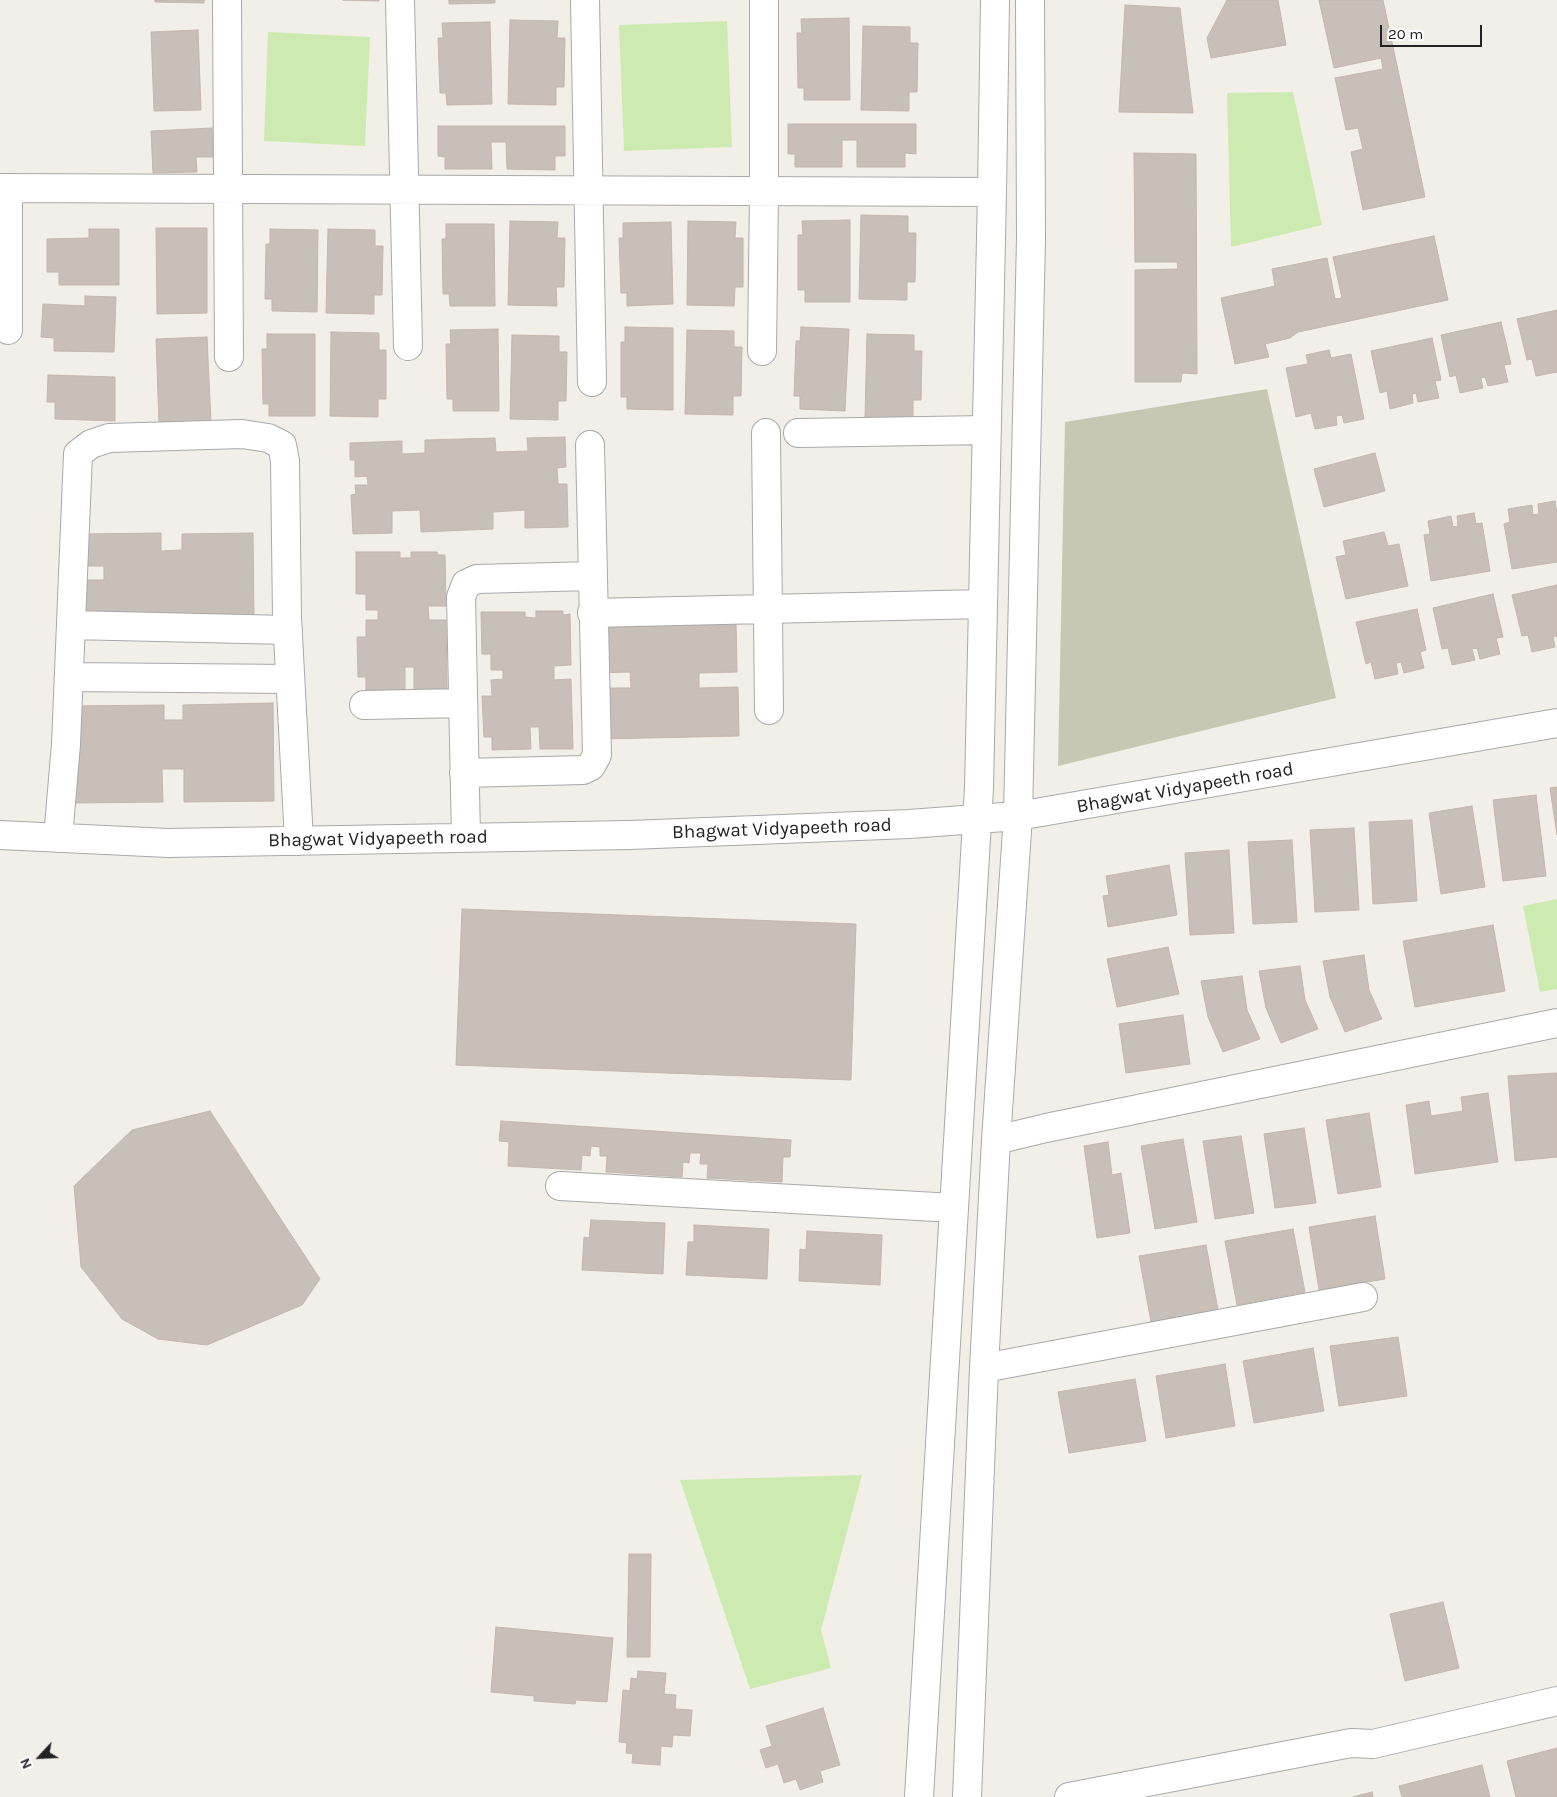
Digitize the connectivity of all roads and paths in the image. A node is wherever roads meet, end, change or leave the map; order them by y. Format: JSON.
{"nodes":[{"id":1,"x":227,"y":0,"type":"edge"},
{"id":2,"x":400,"y":0,"type":"edge"},
{"id":3,"x":585,"y":0,"type":"edge"},
{"id":4,"x":764,"y":0,"type":"edge"},
{"id":5,"x":995,"y":0,"type":"edge"},
{"id":6,"x":1030,"y":0,"type":"edge"},
{"id":7,"x":4,"y":188,"type":"edge"},
{"id":8,"x":228,"y":189,"type":"junction"},
{"id":9,"x":404,"y":189,"type":"junction"},
{"id":10,"x":588,"y":190,"type":"junction"},
{"id":11,"x":764,"y":191,"type":"junction"},
{"id":12,"x":992,"y":192,"type":"junction"},
{"id":13,"x":8,"y":330,"type":"dead end"},
{"id":14,"x":408,"y":346,"type":"dead end"},
{"id":15,"x":762,"y":351,"type":"dead end"},
{"id":16,"x":229,"y":357,"type":"dead end"},
{"id":17,"x":592,"y":382,"type":"dead end"},
{"id":18,"x":987,"y":430,"type":"junction"},
{"id":19,"x":766,"y":433,"type":"dead end"},
{"id":20,"x":798,"y":433,"type":"dead end"},
{"id":21,"x":590,"y":445,"type":"dead end"},
{"id":22,"x":592,"y":576,"type":"junction"},
{"id":23,"x":983,"y":604,"type":"junction"},
{"id":24,"x":768,"y":609,"type":"junction"},
{"id":25,"x":592,"y":613,"type":"junction"},
{"id":26,"x":71,"y":625,"type":"junction"},
{"id":27,"x":288,"y":630,"type":"junction"},
{"id":28,"x":69,"y":676,"type":"junction"},
{"id":29,"x":290,"y":679,"type":"junction"},
{"id":30,"x":463,"y":703,"type":"junction"},
{"id":31,"x":364,"y":705,"type":"dead end"},
{"id":32,"x":768,"y":710,"type":"dead end"},
{"id":33,"x":1557,"y":723,"type":"edge"},
{"id":34,"x":464,"y":773,"type":"junction"},
{"id":35,"x":1018,"y":816,"type":"junction"},
{"id":36,"x":977,"y":819,"type":"junction"},
{"id":37,"x":0,"y":834,"type":"edge"},
{"id":38,"x":58,"y":838,"type":"junction"},
{"id":39,"x":466,"y":838,"type":"junction"},
{"id":40,"x":299,"y":841,"type":"junction"},
{"id":41,"x":1557,"y":1023,"type":"edge"},
{"id":42,"x":996,"y":1140,"type":"junction"},
{"id":43,"x":560,"y":1186,"type":"dead end"},
{"id":44,"x":954,"y":1208,"type":"junction"},
{"id":45,"x":1363,"y":1297,"type":"dead end"},
{"id":46,"x":984,"y":1368,"type":"junction"},
{"id":47,"x":1557,"y":1701,"type":"edge"},
{"id":48,"x":919,"y":1797,"type":"edge"},
{"id":49,"x":968,"y":1797,"type":"edge"},
{"id":50,"x":1069,"y":1797,"type":"edge"}],
"edges":[{"from":1,"to":8,"type":"street"},
{"from":2,"to":9,"type":"street"},
{"from":3,"to":10,"type":"street"},
{"from":4,"to":11,"type":"street"},
{"from":5,"to":12,"type":"street"},
{"from":6,"to":35,"type":"street"},
{"from":7,"to":8,"type":"street"},
{"from":7,"to":13,"type":"street"},
{"from":8,"to":9,"type":"street"},
{"from":8,"to":16,"type":"street"},
{"from":9,"to":10,"type":"street"},
{"from":9,"to":14,"type":"street"},
{"from":10,"to":11,"type":"street"},
{"from":10,"to":17,"type":"street"},
{"from":11,"to":12,"type":"street"},
{"from":11,"to":15,"type":"street"},
{"from":12,"to":18,"type":"street"},
{"from":18,"to":20,"type":"street"},
{"from":18,"to":23,"type":"street"},
{"from":19,"to":24,"type":"street"},
{"from":21,"to":22,"type":"street"},
{"from":22,"to":25,"type":"street"},
{"from":22,"to":30,"type":"street"},
{"from":23,"to":24,"type":"street"},
{"from":23,"to":36,"type":"street"},
{"from":24,"to":25,"type":"street"},
{"from":24,"to":32,"type":"street"},
{"from":25,"to":34,"type":"street"},
{"from":26,"to":27,"type":"street"},
{"from":26,"to":27,"type":"street"},
{"from":26,"to":28,"type":"street"},
{"from":27,"to":29,"type":"street"},
{"from":28,"to":29,"type":"street"},
{"from":28,"to":38,"type":"street"},
{"from":29,"to":40,"type":"street"},
{"from":30,"to":31,"type":"street"},
{"from":30,"to":34,"type":"street"},
{"from":33,"to":35,"type":"street","name":"Bhagwat Vidyapeeth road"},
{"from":34,"to":39,"type":"street"},
{"from":35,"to":36,"type":"street","name":"Bhagwat Vidyapeeth road"},
{"from":35,"to":42,"type":"street"},
{"from":36,"to":39,"type":"street","name":"Bhagwat Vidyapeeth road"},
{"from":36,"to":44,"type":"street"},
{"from":37,"to":38,"type":"street","name":"Bhagwat Vidyapeeth road"},
{"from":38,"to":40,"type":"street","name":"Bhagwat Vidyapeeth road"},
{"from":39,"to":40,"type":"street","name":"Bhagwat Vidyapeeth road"},
{"from":41,"to":42,"type":"street"},
{"from":42,"to":46,"type":"street"},
{"from":43,"to":44,"type":"street"},
{"from":44,"to":48,"type":"street"},
{"from":45,"to":46,"type":"street"},
{"from":46,"to":49,"type":"street"},
{"from":47,"to":50,"type":"street"}]}
